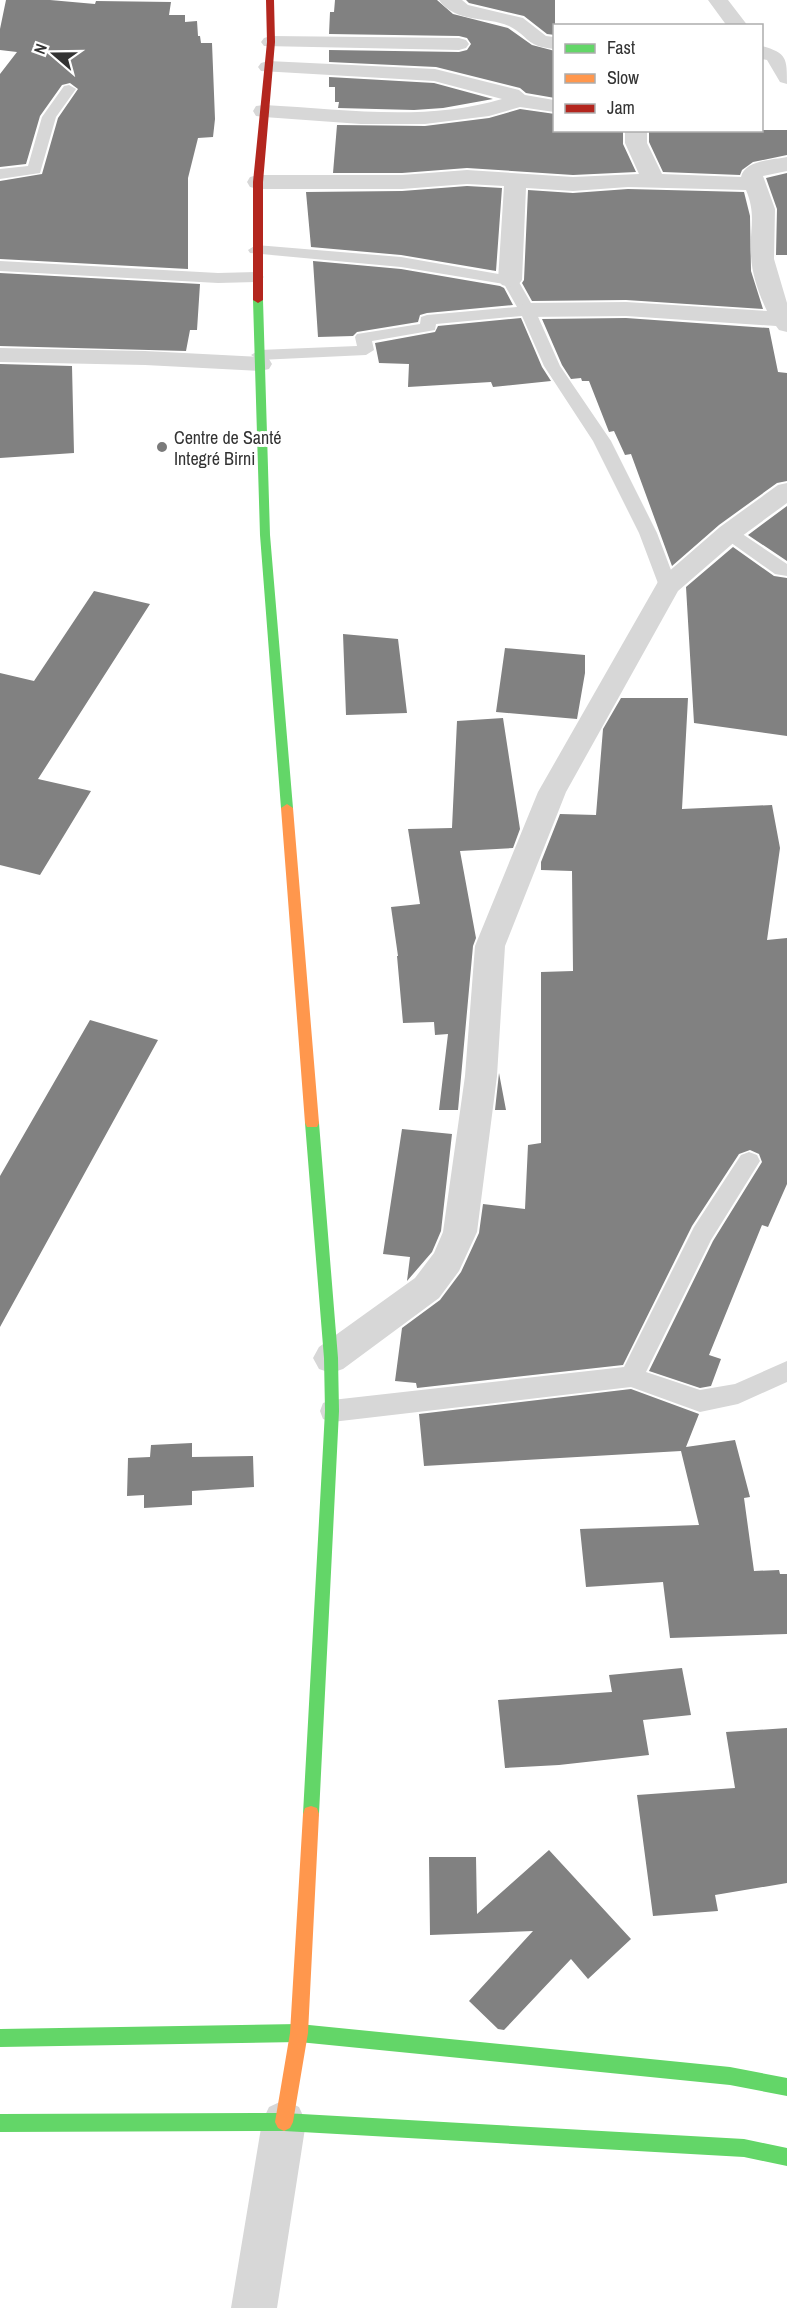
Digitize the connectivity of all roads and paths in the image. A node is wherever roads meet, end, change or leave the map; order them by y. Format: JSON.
{"nodes":[{"id":1,"x":270,"y":0,"type":"edge"},
{"id":2,"x":449,"y":0,"type":"edge"},
{"id":3,"x":718,"y":0,"type":"edge"},
{"id":4,"x":736,"y":24,"type":"edge"},
{"id":5,"x":271,"y":42,"type":"junction"},
{"id":6,"x":553,"y":43,"type":"edge"},
{"id":7,"x":459,"y":44,"type":"dead end"},
{"id":8,"x":775,"y":52,"type":"edge"},
{"id":9,"x":268,"y":67,"type":"junction"},
{"id":10,"x":787,"y":78,"type":"edge"},
{"id":11,"x":69,"y":89,"type":"dead end"},
{"id":12,"x":519,"y":101,"type":"junction"},
{"id":13,"x":553,"y":105,"type":"edge"},
{"id":14,"x":264,"y":111,"type":"junction"},
{"id":15,"x":636,"y":132,"type":"edge"},
{"id":16,"x":787,"y":164,"type":"edge"},
{"id":17,"x":0,"y":174,"type":"edge"},
{"id":18,"x":516,"y":181,"type":"junction"},
{"id":19,"x":654,"y":181,"type":"junction"},
{"id":20,"x":258,"y":182,"type":"junction"},
{"id":21,"x":753,"y":184,"type":"junction"},
{"id":22,"x":256,"y":250,"type":"junction"},
{"id":23,"x":787,"y":262,"type":"edge"},
{"id":24,"x":764,"y":264,"type":"junction"},
{"id":25,"x":0,"y":266,"type":"edge"},
{"id":26,"x":256,"y":277,"type":"junction"},
{"id":27,"x":510,"y":280,"type":"junction"},
{"id":28,"x":528,"y":310,"type":"junction"},
{"id":29,"x":785,"y":322,"type":"edge"},
{"id":30,"x":0,"y":355,"type":"edge"},
{"id":31,"x":259,"y":360,"type":"junction"},
{"id":32,"x":787,"y":491,"type":"edge"},
{"id":33,"x":729,"y":533,"type":"junction"},
{"id":34,"x":787,"y":570,"type":"edge"},
{"id":35,"x":668,"y":586,"type":"junction"},
{"id":36,"x":749,"y":1161,"type":"dead end"},
{"id":37,"x":331,"y":1358,"type":"junction"},
{"id":38,"x":787,"y":1371,"type":"edge"},
{"id":39,"x":631,"y":1377,"type":"junction"},
{"id":40,"x":332,"y":1410,"type":"junction"},
{"id":41,"x":299,"y":2033,"type":"junction"},
{"id":42,"x":0,"y":2038,"type":"edge"},
{"id":43,"x":787,"y":2087,"type":"edge"},
{"id":44,"x":284,"y":2122,"type":"junction"},
{"id":45,"x":0,"y":2123,"type":"edge"},
{"id":46,"x":787,"y":2157,"type":"edge"},
{"id":47,"x":254,"y":2308,"type":"edge"}],
"edges":[{"from":1,"to":5,"type":"main road"},
{"from":2,"to":6,"type":"street"},
{"from":3,"to":4,"type":"street"},
{"from":5,"to":7,"type":"street"},
{"from":5,"to":9,"type":"main road"},
{"from":8,"to":10,"type":"street"},
{"from":9,"to":12,"type":"street"},
{"from":9,"to":14,"type":"main road"},
{"from":11,"to":17,"type":"lane"},
{"from":12,"to":13,"type":"street"},
{"from":12,"to":14,"type":"street"},
{"from":14,"to":20,"type":"main road"},
{"from":15,"to":19,"type":"street"},
{"from":16,"to":21,"type":"street"},
{"from":18,"to":19,"type":"street"},
{"from":18,"to":20,"type":"street"},
{"from":18,"to":27,"type":"street"},
{"from":19,"to":21,"type":"street"},
{"from":20,"to":22,"type":"main road"},
{"from":21,"to":24,"type":"street"},
{"from":22,"to":26,"type":"main road"},
{"from":22,"to":27,"type":"lane"},
{"from":23,"to":24,"type":"street"},
{"from":24,"to":29,"type":"street"},
{"from":25,"to":26,"type":"lane"},
{"from":26,"to":31,"type":"main road"},
{"from":27,"to":28,"type":"lane"},
{"from":28,"to":29,"type":"street"},
{"from":28,"to":31,"type":"lane"},
{"from":28,"to":35,"type":"lane"},
{"from":30,"to":31,"type":"street"},
{"from":31,"to":37,"type":"main road"},
{"from":32,"to":33,"type":"street"},
{"from":33,"to":34,"type":"lane"},
{"from":33,"to":35,"type":"street"},
{"from":35,"to":37,"type":"street"},
{"from":36,"to":39,"type":"lane"},
{"from":37,"to":40,"type":"main road"},
{"from":38,"to":39,"type":"lane"},
{"from":39,"to":40,"type":"lane"},
{"from":40,"to":41,"type":"main road"},
{"from":41,"to":42,"type":"main road"},
{"from":41,"to":43,"type":"main road"},
{"from":41,"to":44,"type":"main road"},
{"from":44,"to":45,"type":"main road"},
{"from":44,"to":46,"type":"main road"},
{"from":44,"to":47,"type":"street"}]}
